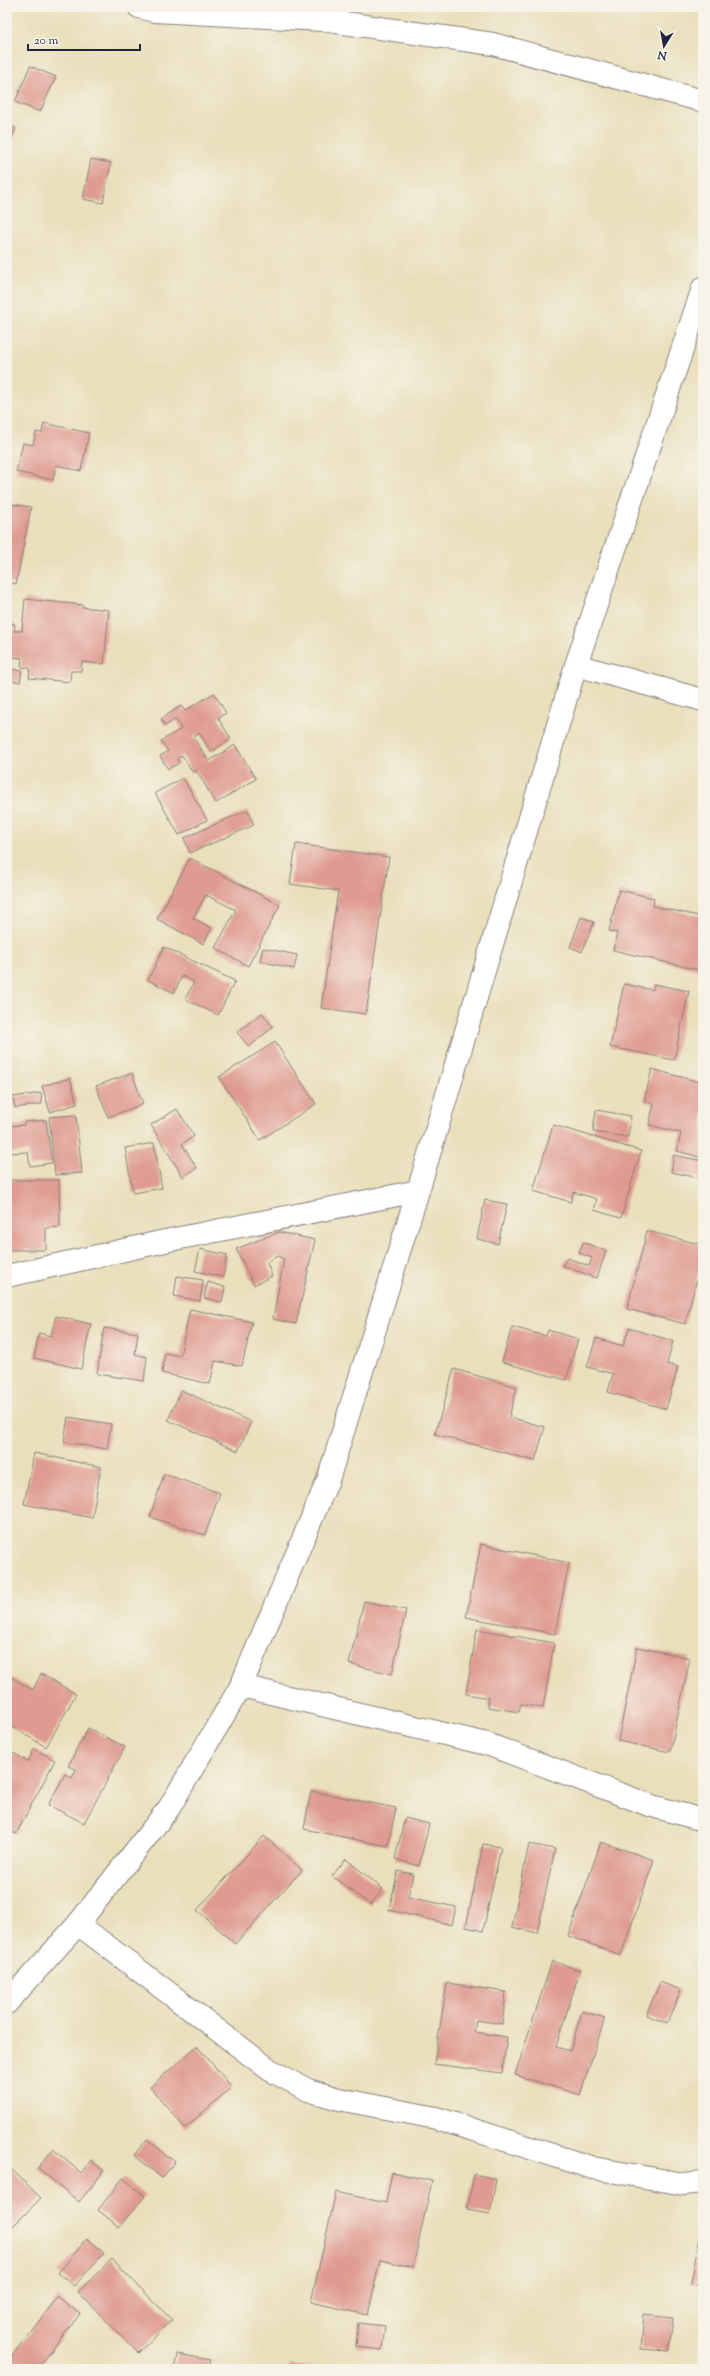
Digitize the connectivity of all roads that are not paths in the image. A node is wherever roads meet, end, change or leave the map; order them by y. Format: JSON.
{"nodes":[{"id":1,"x":139,"y":7,"type":"edge"},
{"id":2,"x":703,"y":101,"type":"edge"},
{"id":3,"x":703,"y":288,"type":"edge"},
{"id":4,"x":576,"y":665,"type":"junction"},
{"id":5,"x":703,"y":700,"type":"edge"},
{"id":6,"x":418,"y":1191,"type":"junction"},
{"id":7,"x":7,"y":1276,"type":"edge"},
{"id":8,"x":241,"y":1686,"type":"junction"},
{"id":9,"x":703,"y":1820,"type":"edge"},
{"id":10,"x":78,"y":1924,"type":"junction"},
{"id":11,"x":7,"y":2003,"type":"edge"},
{"id":12,"x":703,"y":2182,"type":"edge"}],
"edges":[{"from":1,"to":2,"type":"street"},
{"from":3,"to":4,"type":"street"},
{"from":4,"to":5,"type":"street"},
{"from":4,"to":6,"type":"street"},
{"from":6,"to":7,"type":"street"},
{"from":6,"to":8,"type":"street"},
{"from":8,"to":9,"type":"street"},
{"from":8,"to":10,"type":"street"},
{"from":10,"to":11,"type":"street"},
{"from":10,"to":12,"type":"street"}]}
